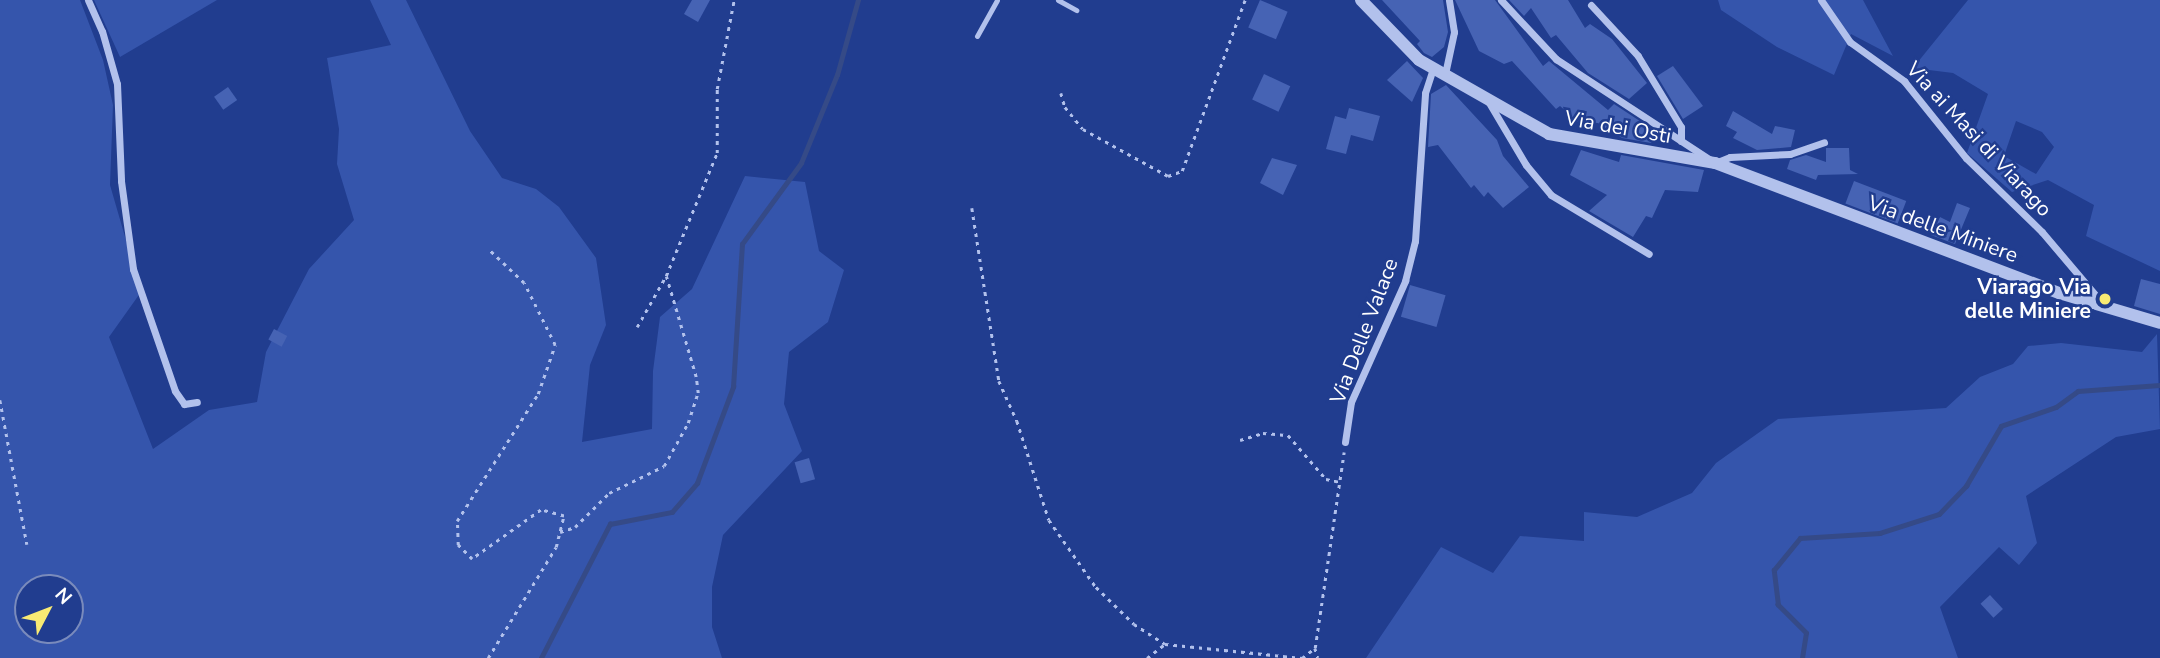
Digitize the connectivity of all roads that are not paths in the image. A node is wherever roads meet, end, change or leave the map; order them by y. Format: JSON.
{"nodes":[{"id":1,"x":88,"y":0,"type":"edge"},
{"id":2,"x":997,"y":0,"type":"edge"},
{"id":3,"x":1058,"y":0,"type":"edge"},
{"id":4,"x":1361,"y":0,"type":"edge"},
{"id":5,"x":1449,"y":0,"type":"edge"},
{"id":6,"x":1501,"y":0,"type":"edge"},
{"id":7,"x":1821,"y":0,"type":"edge"},
{"id":8,"x":1591,"y":5,"type":"dead end"},
{"id":9,"x":1076,"y":10,"type":"dead end"},
{"id":10,"x":977,"y":36,"type":"dead end"},
{"id":11,"x":1433,"y":67,"type":"junction"},
{"id":12,"x":1445,"y":74,"type":"junction"},
{"id":13,"x":1485,"y":98,"type":"junction"},
{"id":14,"x":1681,"y":141,"type":"junction"},
{"id":15,"x":1824,"y":142,"type":"dead end"},
{"id":16,"x":1715,"y":163,"type":"junction"},
{"id":17,"x":1649,"y":254,"type":"dead end"},
{"id":18,"x":2107,"y":308,"type":"junction"},
{"id":19,"x":2160,"y":323,"type":"edge"},
{"id":20,"x":197,"y":402,"type":"dead end"},
{"id":21,"x":1345,"y":442,"type":"road end"}],
"edges":[{"from":1,"to":20,"type":"street"},
{"from":2,"to":10,"type":"lane"},
{"from":3,"to":9,"type":"lane"},
{"from":4,"to":11,"type":"street","name":"Via dei Osti"},
{"from":5,"to":12,"type":"street"},
{"from":6,"to":14,"type":"street"},
{"from":7,"to":18,"type":"street","name":"Via ai Masi di Viarago"},
{"from":8,"to":14,"type":"street"},
{"from":11,"to":12,"type":"street","name":"Via dei Osti"},
{"from":11,"to":21,"type":"street","name":"Via Delle Valace"},
{"from":12,"to":13,"type":"street","name":"Via dei Osti"},
{"from":13,"to":16,"type":"street","name":"Via dei Osti"},
{"from":13,"to":17,"type":"street"},
{"from":14,"to":16,"type":"street"},
{"from":15,"to":16,"type":"street"},
{"from":16,"to":18,"type":"street","name":"Via delle Miniere"},
{"from":18,"to":19,"type":"street","name":"Via delle Miniere"}]}
